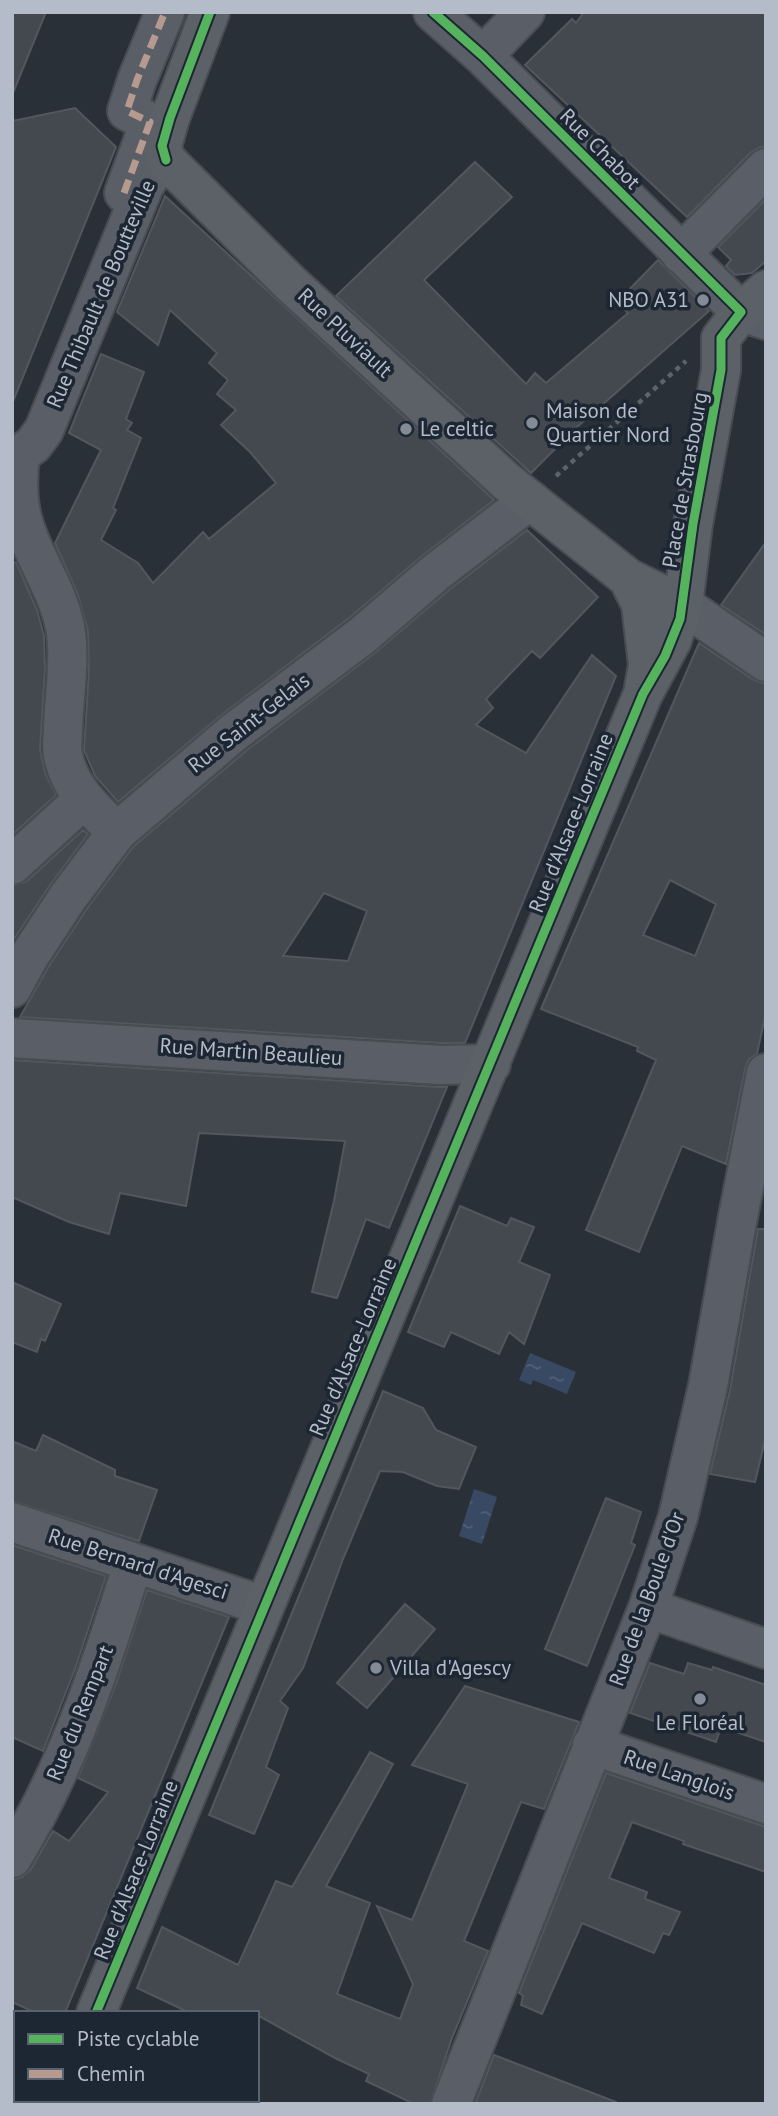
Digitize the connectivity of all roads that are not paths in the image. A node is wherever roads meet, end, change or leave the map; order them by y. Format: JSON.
{"nodes":[{"id":1,"x":165,"y":12,"type":"edge"},
{"id":2,"x":210,"y":12,"type":"edge"},
{"id":3,"x":433,"y":12,"type":"edge"},
{"id":4,"x":525,"y":12,"type":"edge"},
{"id":5,"x":483,"y":56,"type":"junction"},
{"id":6,"x":166,"y":160,"type":"junction"},
{"id":7,"x":766,"y":168,"type":"edge"},
{"id":8,"x":124,"y":193,"type":"dead end"},
{"id":9,"x":681,"y":254,"type":"junction"},
{"id":10,"x":749,"y":315,"type":"edge"},
{"id":11,"x":16,"y":454,"type":"edge"},
{"id":12,"x":530,"y":500,"type":"junction"},
{"id":13,"x":628,"y":578,"type":"junction"},
{"id":14,"x":683,"y":606,"type":"junction"},
{"id":15,"x":766,"y":662,"type":"edge"},
{"id":16,"x":643,"y":694,"type":"junction"},
{"id":17,"x":84,"y":799,"type":"junction"},
{"id":18,"x":117,"y":832,"type":"junction"},
{"id":19,"x":12,"y":865,"type":"edge"},
{"id":20,"x":12,"y":988,"type":"edge"},
{"id":21,"x":12,"y":1038,"type":"edge"},
{"id":22,"x":491,"y":1063,"type":"junction"},
{"id":23,"x":766,"y":1073,"type":"edge"},
{"id":24,"x":12,"y":1522,"type":"edge"},
{"id":25,"x":133,"y":1563,"type":"junction"},
{"id":26,"x":264,"y":1606,"type":"junction"},
{"id":27,"x":648,"y":1608,"type":"junction"},
{"id":28,"x":766,"y":1649,"type":"edge"},
{"id":29,"x":592,"y":1745,"type":"junction"},
{"id":30,"x":766,"y":1804,"type":"edge"},
{"id":31,"x":12,"y":1858,"type":"edge"},
{"id":32,"x":97,"y":2011,"type":"edge"},
{"id":33,"x":451,"y":2104,"type":"edge"}],
"edges":[{"from":1,"to":8,"type":"street"},
{"from":2,"to":6,"type":"main road","name":"Rue Thibault de Boutteville"},
{"from":3,"to":5,"type":"street","name":"Rue Chabot"},
{"from":4,"to":5,"type":"street"},
{"from":5,"to":9,"type":"street","name":"Rue Chabot"},
{"from":6,"to":11,"type":"street","name":"Rue Thibault de Boutteville"},
{"from":6,"to":12,"type":"main road","name":"Rue Pluviault"},
{"from":7,"to":9,"type":"street"},
{"from":9,"to":10,"type":"street","name":"Rue Chabot"},
{"from":10,"to":14,"type":"main road","name":"Place de Strasbourg"},
{"from":11,"to":17,"type":"street"},
{"from":12,"to":13,"type":"main road","name":"Place de Strasbourg"},
{"from":12,"to":18,"type":"street","name":"Rue Saint-Gelais"},
{"from":13,"to":14,"type":"main road","name":"Place de Strasbourg"},
{"from":13,"to":16,"type":"main road","name":"Place de Strasbourg"},
{"from":14,"to":15,"type":"street"},
{"from":14,"to":16,"type":"main road","name":"Place de Strasbourg"},
{"from":16,"to":22,"type":"main road","name":"Rue d'Alsace-Lorraine"},
{"from":17,"to":18,"type":"street"},
{"from":17,"to":19,"type":"street"},
{"from":18,"to":20,"type":"street","name":"Rue Saint-Gelais"},
{"from":21,"to":22,"type":"street","name":"Rue Martin Beaulieu"},
{"from":22,"to":26,"type":"main road","name":"Rue d'Alsace-Lorraine"},
{"from":23,"to":27,"type":"street","name":"Rue de la Boule d'Or"},
{"from":24,"to":25,"type":"street","name":"Rue Bernard d'Agesci"},
{"from":25,"to":26,"type":"street","name":"Rue Bernard d'Agesci"},
{"from":25,"to":31,"type":"street","name":"Rue du Rempart"},
{"from":26,"to":32,"type":"main road","name":"Rue d'Alsace-Lorraine"},
{"from":27,"to":28,"type":"street"},
{"from":27,"to":29,"type":"street","name":"Rue de la Boule d'Or"},
{"from":29,"to":30,"type":"street","name":"Rue Langlois"},
{"from":29,"to":33,"type":"street","name":"Rue de la Boule d'Or"}]}
